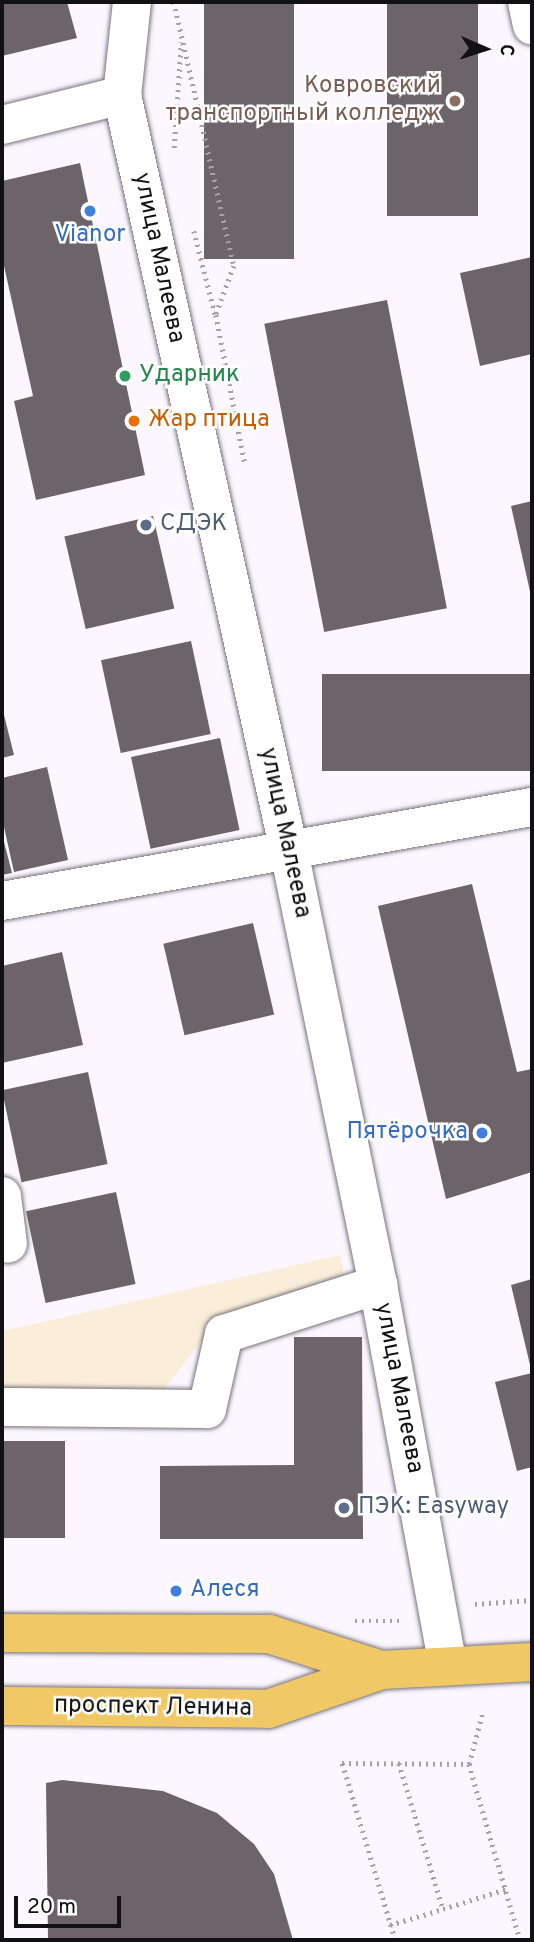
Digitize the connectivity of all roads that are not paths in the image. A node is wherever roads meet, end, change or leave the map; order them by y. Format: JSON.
{"nodes":[{"id":1,"x":132,"y":2,"type":"edge"},
{"id":2,"x":527,"y":2,"type":"edge"},
{"id":3,"x":532,"y":25,"type":"edge"},
{"id":4,"x":122,"y":95,"type":"junction"},
{"id":5,"x":2,"y":125,"type":"edge"},
{"id":6,"x":532,"y":807,"type":"edge"},
{"id":7,"x":289,"y":851,"type":"junction"},
{"id":8,"x":2,"y":901,"type":"edge"},
{"id":9,"x":2,"y":1196,"type":"edge"},
{"id":10,"x":8,"y":1244,"type":"dead end"},
{"id":11,"x":378,"y":1285,"type":"junction"},
{"id":12,"x":2,"y":1407,"type":"edge"},
{"id":13,"x":2,"y":1633,"type":"edge"},
{"id":14,"x":532,"y":1662,"type":"edge"},
{"id":15,"x":448,"y":1666,"type":"junction"},
{"id":16,"x":382,"y":1670,"type":"junction"},
{"id":17,"x":2,"y":1706,"type":"edge"}],
"edges":[{"from":1,"to":4,"type":"street","name":"улица Малеева"},
{"from":2,"to":3,"type":"street"},
{"from":4,"to":5,"type":"street"},
{"from":4,"to":7,"type":"street","name":"улица Малеева"},
{"from":6,"to":7,"type":"street"},
{"from":7,"to":8,"type":"street"},
{"from":7,"to":11,"type":"street","name":"улица Малеева"},
{"from":9,"to":10,"type":"street"},
{"from":11,"to":12,"type":"street"},
{"from":11,"to":15,"type":"street","name":"улица Малеева"},
{"from":13,"to":16,"type":"main road","name":"проспект Ленина"},
{"from":14,"to":15,"type":"main road","name":"проспект Ленина"},
{"from":15,"to":16,"type":"main road","name":"проспект Ленина"},
{"from":16,"to":17,"type":"main road","name":"проспект Ленина"}]}
